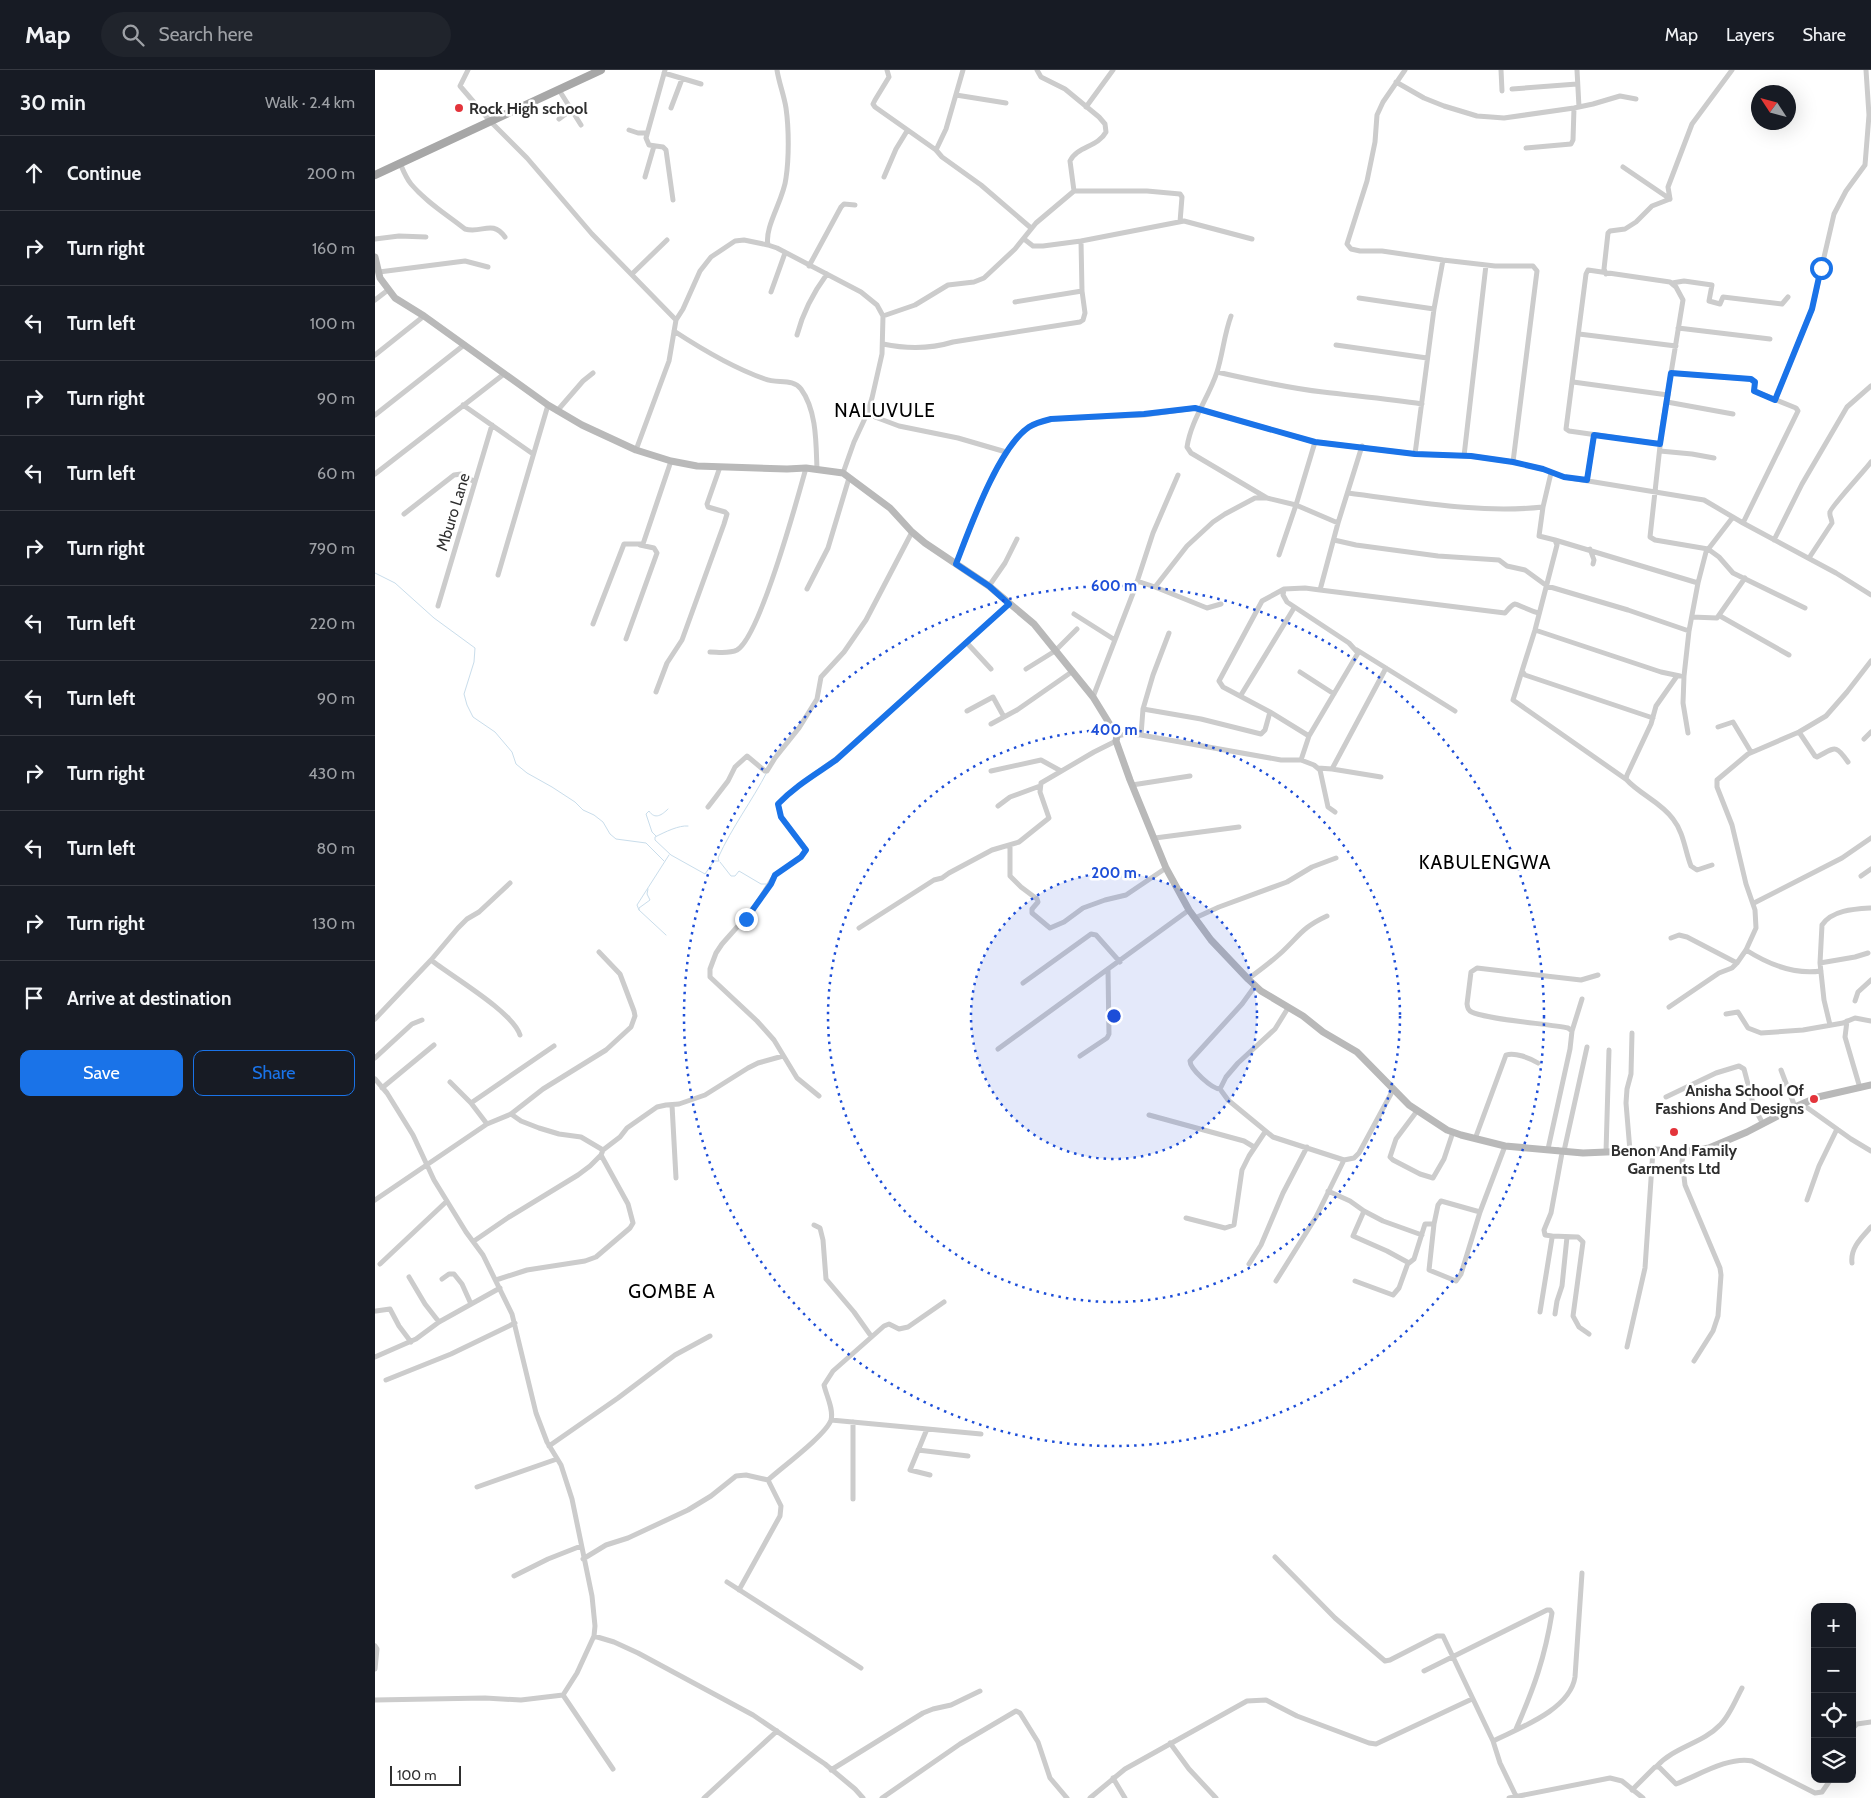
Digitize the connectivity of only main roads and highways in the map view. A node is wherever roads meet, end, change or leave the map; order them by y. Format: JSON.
{"nodes":[{"id":1,"x":600,"y":70,"type":"edge"},
{"id":2,"x":375,"y":175,"type":"edge"}],
"edges":[{"from":1,"to":2,"type":"main road"}]}
